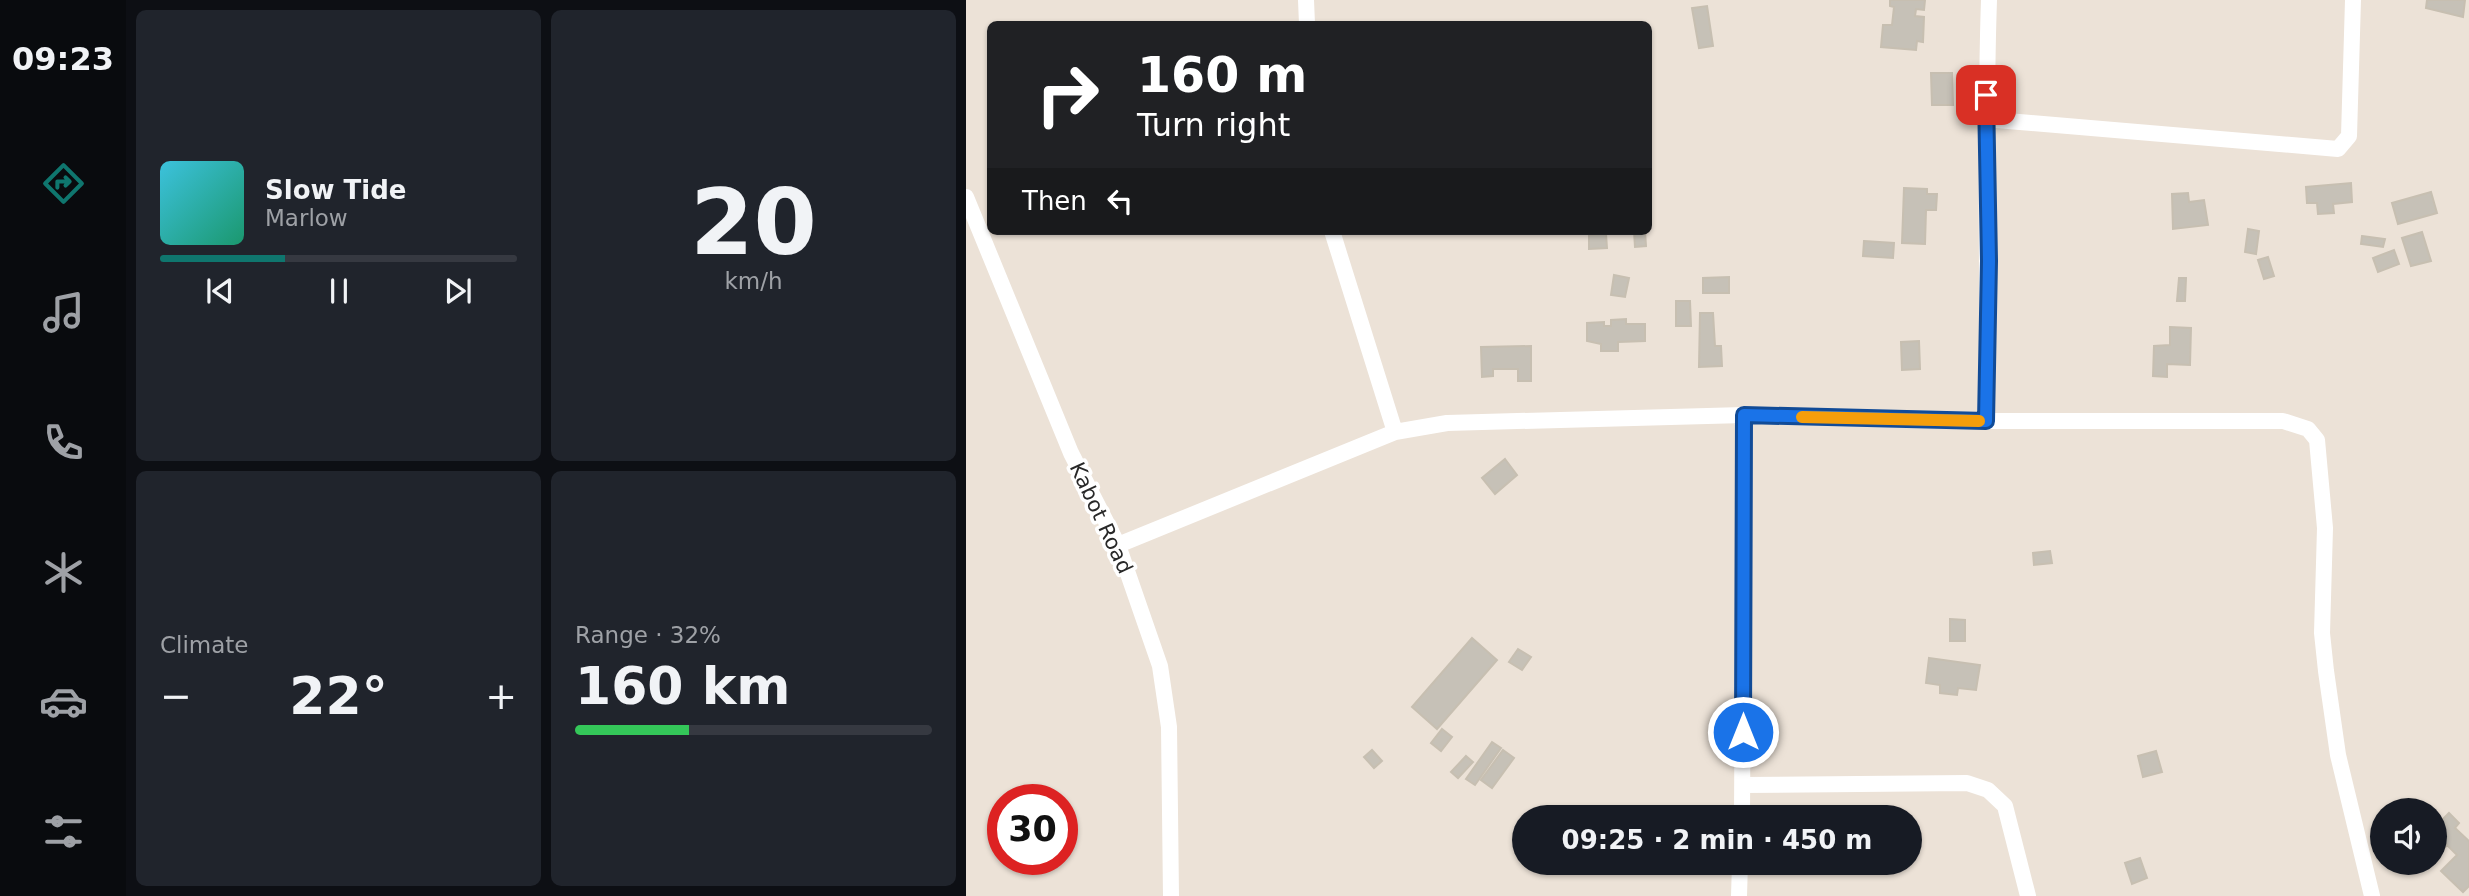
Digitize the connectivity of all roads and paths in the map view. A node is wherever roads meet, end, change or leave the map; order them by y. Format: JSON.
{"nodes":[{"id":1,"x":1306,"y":0,"type":"edge"},
{"id":2,"x":1989,"y":0,"type":"edge"},
{"id":3,"x":2353,"y":0,"type":"edge"},
{"id":4,"x":1307,"y":21,"type":"edge"},
{"id":5,"x":1985,"y":119,"type":"junction"},
{"id":6,"x":966,"y":197,"type":"edge"},
{"id":7,"x":1333,"y":235,"type":"edge"},
{"id":8,"x":1744,"y":415,"type":"junction"},
{"id":9,"x":1986,"y":421,"type":"junction"},
{"id":10,"x":1395,"y":432,"type":"junction"},
{"id":11,"x":1118,"y":545,"type":"junction"},
{"id":12,"x":1743,"y":785,"type":"junction"},
{"id":13,"x":1742,"y":805,"type":"edge"},
{"id":14,"x":1740,"y":875,"type":"edge"},
{"id":15,"x":1171,"y":896,"type":"edge"},
{"id":16,"x":1739,"y":896,"type":"edge"},
{"id":17,"x":2028,"y":896,"type":"edge"},
{"id":18,"x":2372,"y":896,"type":"edge"}],
"edges":[{"from":1,"to":4,"type":"street"},
{"from":2,"to":5,"type":"street"},
{"from":3,"to":5,"type":"street"},
{"from":5,"to":9,"type":"street"},
{"from":6,"to":11,"type":"street","name":"Kabot Road"},
{"from":7,"to":10,"type":"street"},
{"from":8,"to":9,"type":"street"},
{"from":8,"to":10,"type":"street"},
{"from":8,"to":12,"type":"street"},
{"from":9,"to":18,"type":"street"},
{"from":10,"to":11,"type":"street"},
{"from":11,"to":15,"type":"street","name":"Kabot Road"},
{"from":12,"to":13,"type":"street"},
{"from":12,"to":17,"type":"street"},
{"from":14,"to":16,"type":"street"}]}
